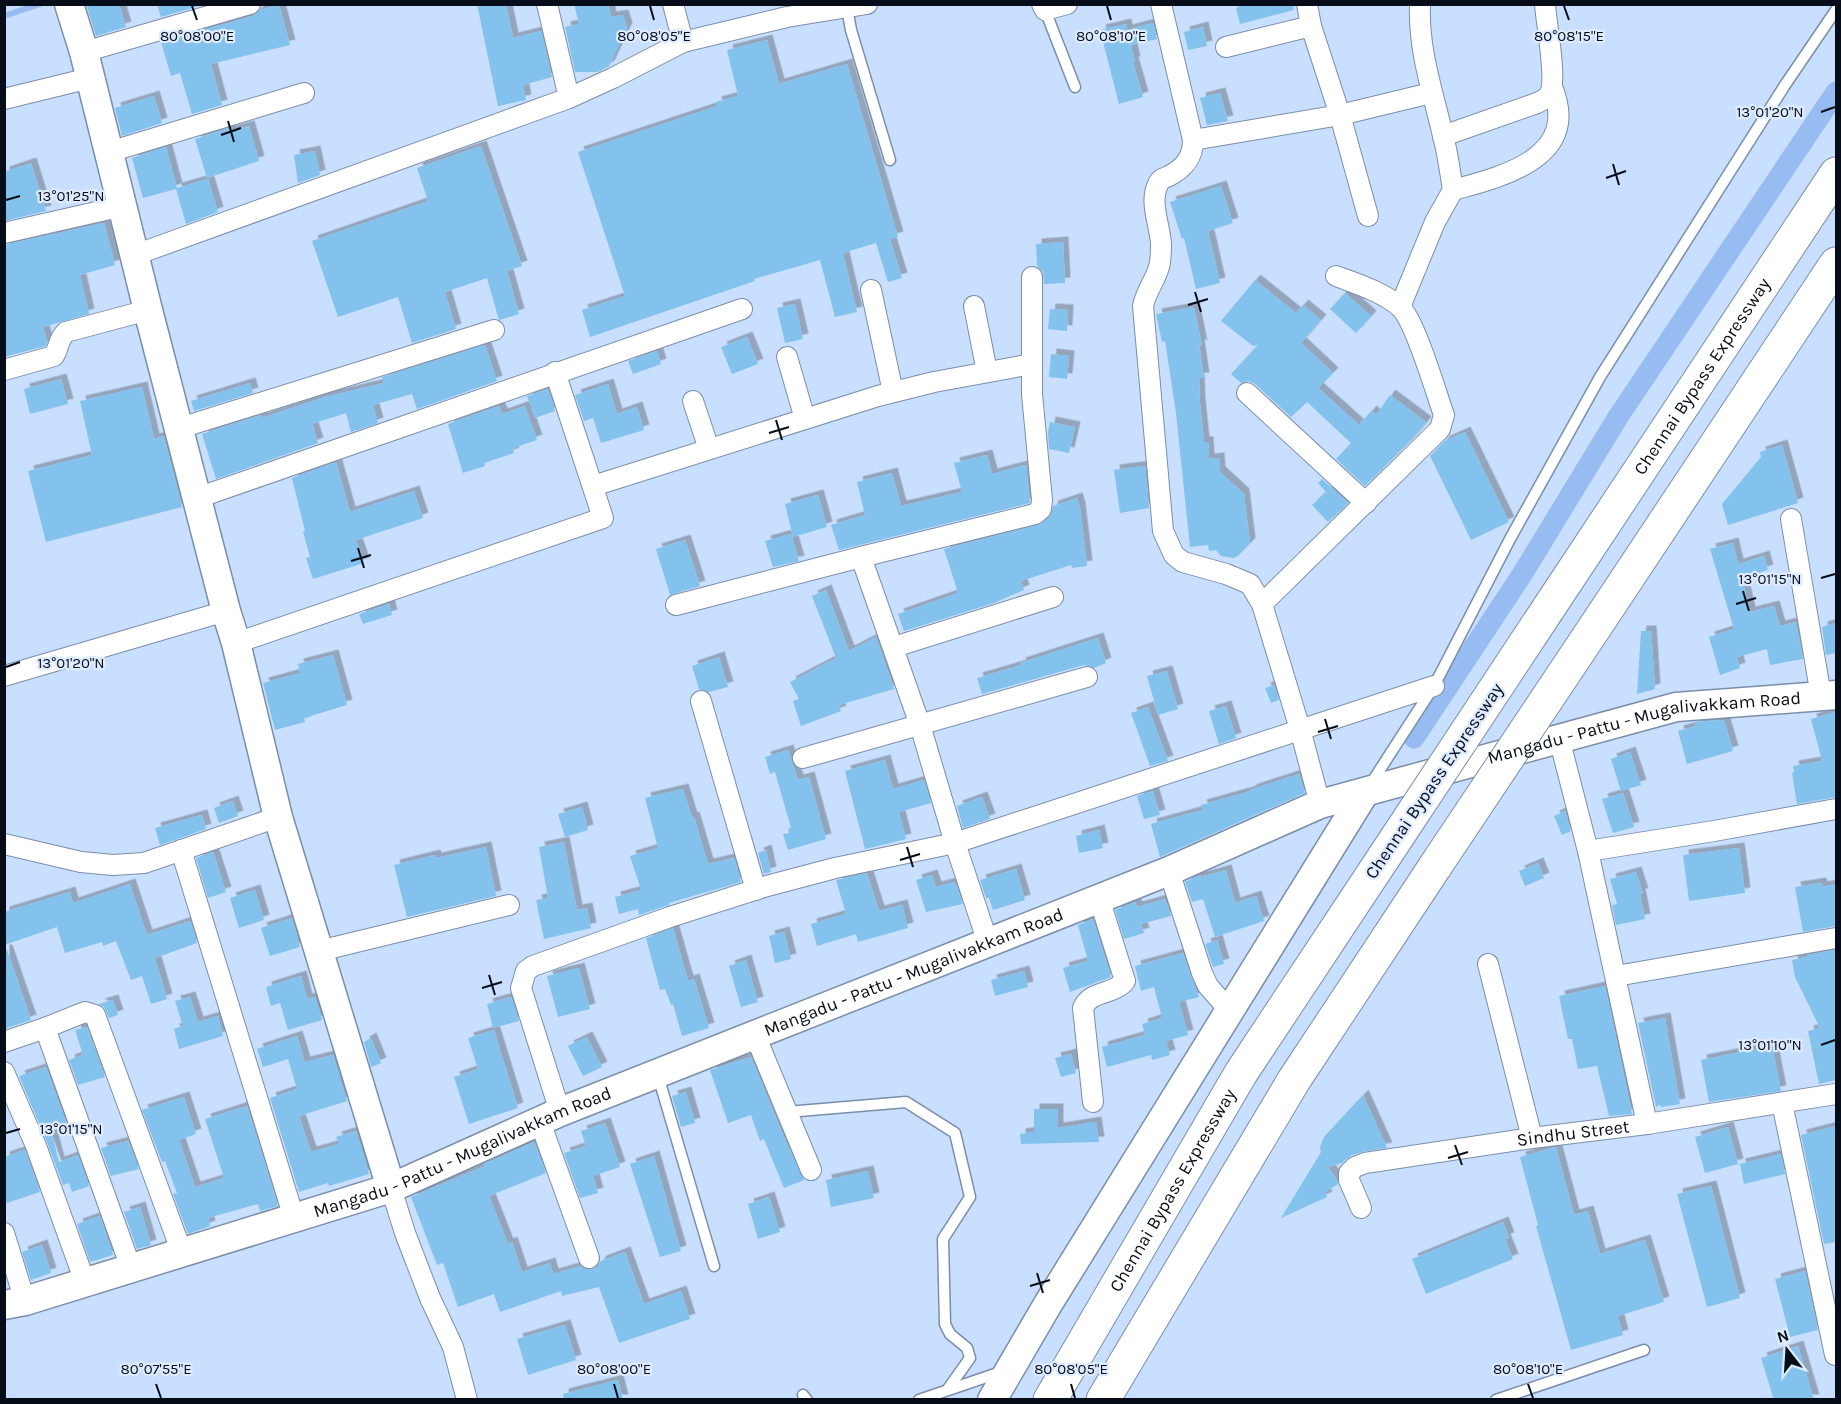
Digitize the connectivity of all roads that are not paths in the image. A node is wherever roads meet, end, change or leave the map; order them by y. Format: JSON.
{"nodes":[{"id":1,"x":250,"y":4,"type":"edge"},
{"id":2,"x":547,"y":4,"type":"edge"},
{"id":3,"x":674,"y":4,"type":"edge"},
{"id":4,"x":1068,"y":4,"type":"edge"},
{"id":5,"x":1161,"y":4,"type":"edge"},
{"id":6,"x":1307,"y":4,"type":"edge"},
{"id":7,"x":1420,"y":4,"type":"edge"},
{"id":8,"x":1545,"y":4,"type":"edge"},
{"id":9,"x":70,"y":5,"type":"edge"},
{"id":10,"x":857,"y":6,"type":"edge"},
{"id":11,"x":1044,"y":7,"type":"edge"},
{"id":12,"x":1836,"y":10,"type":"edge"},
{"id":13,"x":785,"y":11,"type":"edge"},
{"id":14,"x":1311,"y":26,"type":"junction"},
{"id":15,"x":683,"y":42,"type":"junction"},
{"id":16,"x":1226,"y":46,"type":"dead end"},
{"id":17,"x":87,"y":65,"type":"junction"},
{"id":18,"x":1075,"y":87,"type":"dead end"},
{"id":19,"x":1552,"y":87,"type":"junction"},
{"id":20,"x":304,"y":93,"type":"dead end"},
{"id":21,"x":1431,"y":93,"type":"junction"},
{"id":22,"x":569,"y":98,"type":"junction"},
{"id":23,"x":4,"y":99,"type":"edge"},
{"id":24,"x":1340,"y":116,"type":"junction"},
{"id":25,"x":1443,"y":136,"type":"junction"},
{"id":26,"x":1193,"y":140,"type":"junction"},
{"id":27,"x":109,"y":152,"type":"junction"},
{"id":28,"x":890,"y":160,"type":"dead end"},
{"id":29,"x":1836,"y":174,"type":"edge"},
{"id":30,"x":1453,"y":190,"type":"junction"},
{"id":31,"x":123,"y":206,"type":"junction"},
{"id":32,"x":1368,"y":216,"type":"dead end"},
{"id":33,"x":4,"y":233,"type":"edge"},
{"id":34,"x":135,"y":255,"type":"junction"},
{"id":35,"x":1836,"y":264,"type":"edge"},
{"id":36,"x":1336,"y":276,"type":"dead end"},
{"id":37,"x":1032,"y":277,"type":"dead end"},
{"id":38,"x":871,"y":290,"type":"dead end"},
{"id":39,"x":974,"y":306,"type":"dead end"},
{"id":40,"x":1400,"y":307,"type":"junction"},
{"id":41,"x":742,"y":309,"type":"dead end"},
{"id":42,"x":148,"y":310,"type":"junction"},
{"id":43,"x":494,"y":330,"type":"dead end"},
{"id":44,"x":787,"y":357,"type":"dead end"},
{"id":45,"x":1032,"y":364,"type":"junction"},
{"id":46,"x":4,"y":370,"type":"edge"},
{"id":47,"x":555,"y":372,"type":"junction"},
{"id":48,"x":987,"y":372,"type":"junction"},
{"id":49,"x":893,"y":392,"type":"junction"},
{"id":50,"x":1247,"y":393,"type":"dead end"},
{"id":51,"x":693,"y":401,"type":"dead end"},
{"id":52,"x":805,"y":419,"type":"junction"},
{"id":53,"x":180,"y":428,"type":"junction"},
{"id":54,"x":709,"y":449,"type":"junction"},
{"id":55,"x":593,"y":486,"type":"junction"},
{"id":56,"x":197,"y":498,"type":"junction"},
{"id":57,"x":1366,"y":503,"type":"junction"},
{"id":58,"x":1791,"y":519,"type":"dead end"},
{"id":59,"x":861,"y":557,"type":"junction"},
{"id":60,"x":1053,"y":597,"type":"dead end"},
{"id":61,"x":1262,"y":604,"type":"junction"},
{"id":62,"x":676,"y":605,"type":"dead end"},
{"id":63,"x":226,"y":611,"type":"junction"},
{"id":64,"x":236,"y":643,"type":"junction"},
{"id":65,"x":894,"y":647,"type":"junction"},
{"id":66,"x":4,"y":676,"type":"edge"},
{"id":67,"x":1087,"y":678,"type":"dead end"},
{"id":68,"x":1434,"y":686,"type":"junction"},
{"id":69,"x":1829,"y":696,"type":"edge"},
{"id":70,"x":701,"y":701,"type":"dead end"},
{"id":71,"x":920,"y":725,"type":"junction"},
{"id":72,"x":1300,"y":729,"type":"junction"},
{"id":73,"x":1559,"y":738,"type":"junction"},
{"id":74,"x":803,"y":758,"type":"dead end"},
{"id":75,"x":1365,"y":792,"type":"junction"},
{"id":76,"x":1320,"y":804,"type":"junction"},
{"id":77,"x":1836,"y":808,"type":"edge"},
{"id":78,"x":278,"y":817,"type":"junction"},
{"id":79,"x":955,"y":843,"type":"junction"},
{"id":80,"x":4,"y":844,"type":"edge"},
{"id":81,"x":181,"y":850,"type":"junction"},
{"id":82,"x":1588,"y":851,"type":"junction"},
{"id":83,"x":1169,"y":871,"type":"junction"},
{"id":84,"x":756,"y":890,"type":"junction"},
{"id":85,"x":1099,"y":898,"type":"junction"},
{"id":86,"x":509,"y":904,"type":"dead end"},
{"id":87,"x":1836,"y":938,"type":"edge"},
{"id":88,"x":988,"y":942,"type":"junction"},
{"id":89,"x":319,"y":951,"type":"junction"},
{"id":90,"x":1488,"y":964,"type":"dead end"},
{"id":91,"x":1616,"y":976,"type":"junction"},
{"id":92,"x":1230,"y":1011,"type":"junction"},
{"id":93,"x":45,"y":1028,"type":"junction"},
{"id":94,"x":754,"y":1035,"type":"junction"},
{"id":95,"x":4,"y":1042,"type":"edge"},
{"id":96,"x":4,"y":1072,"type":"edge"},
{"id":97,"x":657,"y":1074,"type":"junction"},
{"id":98,"x":1836,"y":1094,"type":"edge"},
{"id":99,"x":1093,"y":1102,"type":"dead end"},
{"id":100,"x":1782,"y":1103,"type":"junction"},
{"id":101,"x":787,"y":1112,"type":"junction"},
{"id":102,"x":550,"y":1117,"type":"junction"},
{"id":103,"x":1647,"y":1124,"type":"junction"},
{"id":104,"x":1532,"y":1138,"type":"junction"},
{"id":105,"x":811,"y":1170,"type":"dead end"},
{"id":106,"x":391,"y":1188,"type":"junction"},
{"id":107,"x":1361,"y":1209,"type":"dead end"},
{"id":108,"x":294,"y":1218,"type":"junction"},
{"id":109,"x":4,"y":1233,"type":"edge"},
{"id":110,"x":182,"y":1253,"type":"junction"},
{"id":111,"x":589,"y":1258,"type":"dead end"},
{"id":112,"x":714,"y":1266,"type":"dead end"},
{"id":113,"x":131,"y":1268,"type":"junction"},
{"id":114,"x":85,"y":1282,"type":"junction"},
{"id":115,"x":15,"y":1303,"type":"edge"},
{"id":116,"x":1644,"y":1350,"type":"dead end"},
{"id":117,"x":1835,"y":1355,"type":"dead end"},
{"id":118,"x":1010,"y":1369,"type":"junction"},
{"id":119,"x":948,"y":1389,"type":"junction"},
{"id":120,"x":467,"y":1400,"type":"edge"},
{"id":121,"x":919,"y":1400,"type":"edge"},
{"id":122,"x":992,"y":1400,"type":"edge"},
{"id":123,"x":1050,"y":1400,"type":"edge"},
{"id":124,"x":1103,"y":1400,"type":"edge"},
{"id":125,"x":1496,"y":1400,"type":"edge"}],
"edges":[{"from":1,"to":17,"type":"street"},
{"from":2,"to":22,"type":"street"},
{"from":3,"to":15,"type":"street"},
{"from":4,"to":11,"type":"street"},
{"from":5,"to":26,"type":"street"},
{"from":6,"to":14,"type":"street"},
{"from":7,"to":21,"type":"street"},
{"from":8,"to":19,"type":"street"},
{"from":9,"to":17,"type":"street"},
{"from":10,"to":13,"type":"street"},
{"from":10,"to":28,"type":"lane"},
{"from":11,"to":18,"type":"lane"},
{"from":12,"to":68,"type":"lane"},
{"from":13,"to":15,"type":"street"},
{"from":14,"to":16,"type":"street"},
{"from":14,"to":24,"type":"street"},
{"from":15,"to":22,"type":"street"},
{"from":17,"to":23,"type":"street"},
{"from":17,"to":27,"type":"street"},
{"from":19,"to":25,"type":"street"},
{"from":19,"to":30,"type":"street"},
{"from":20,"to":27,"type":"street"},
{"from":21,"to":24,"type":"street"},
{"from":21,"to":25,"type":"street"},
{"from":22,"to":34,"type":"street"},
{"from":24,"to":26,"type":"street"},
{"from":24,"to":32,"type":"street"},
{"from":25,"to":30,"type":"street"},
{"from":26,"to":61,"type":"street"},
{"from":27,"to":31,"type":"street"},
{"from":29,"to":123,"type":"highway","name":"Chennai Bypass Expressway","bridge":true},
{"from":30,"to":40,"type":"street"},
{"from":31,"to":33,"type":"street"},
{"from":31,"to":34,"type":"street"},
{"from":34,"to":42,"type":"street"},
{"from":35,"to":124,"type":"highway","bridge":true},
{"from":36,"to":40,"type":"street"},
{"from":37,"to":45,"type":"street"},
{"from":38,"to":49,"type":"street"},
{"from":39,"to":48,"type":"street"},
{"from":40,"to":57,"type":"street"},
{"from":41,"to":47,"type":"street"},
{"from":42,"to":46,"type":"street"},
{"from":42,"to":53,"type":"street"},
{"from":43,"to":53,"type":"street"},
{"from":44,"to":52,"type":"street"},
{"from":45,"to":48,"type":"street"},
{"from":45,"to":59,"type":"street"},
{"from":47,"to":55,"type":"street"},
{"from":47,"to":56,"type":"street"},
{"from":48,"to":49,"type":"street"},
{"from":49,"to":52,"type":"street"},
{"from":50,"to":57,"type":"street"},
{"from":51,"to":54,"type":"street"},
{"from":52,"to":54,"type":"street"},
{"from":53,"to":56,"type":"street"},
{"from":54,"to":55,"type":"street"},
{"from":55,"to":64,"type":"street"},
{"from":56,"to":63,"type":"street"},
{"from":57,"to":61,"type":"street"},
{"from":58,"to":69,"type":"street"},
{"from":59,"to":62,"type":"street"},
{"from":59,"to":65,"type":"street"},
{"from":60,"to":65,"type":"street"},
{"from":61,"to":72,"type":"street"},
{"from":63,"to":64,"type":"street"},
{"from":63,"to":66,"type":"street"},
{"from":64,"to":78,"type":"street"},
{"from":65,"to":71,"type":"street"},
{"from":67,"to":71,"type":"street"},
{"from":68,"to":72,"type":"street"},
{"from":68,"to":75,"type":"lane"},
{"from":69,"to":73,"type":"street","name":"Mangadu - Pattu - Mugalivakkam Road"},
{"from":70,"to":84,"type":"street"},
{"from":71,"to":74,"type":"street"},
{"from":71,"to":79,"type":"street"},
{"from":72,"to":76,"type":"street"},
{"from":72,"to":79,"type":"street"},
{"from":73,"to":75,"type":"street","name":"Mangadu - Pattu - Mugalivakkam Road"},
{"from":73,"to":82,"type":"street"},
{"from":75,"to":76,"type":"street","name":"Mangadu - Pattu - Mugalivakkam Road"},
{"from":75,"to":92,"type":"street"},
{"from":76,"to":83,"type":"street","name":"Mangadu - Pattu - Mugalivakkam Road"},
{"from":77,"to":82,"type":"street"},
{"from":78,"to":81,"type":"street"},
{"from":78,"to":89,"type":"street"},
{"from":79,"to":84,"type":"street"},
{"from":79,"to":88,"type":"street"},
{"from":80,"to":81,"type":"street"},
{"from":81,"to":108,"type":"street"},
{"from":82,"to":91,"type":"street"},
{"from":83,"to":85,"type":"street","name":"Mangadu - Pattu - Mugalivakkam Road"},
{"from":83,"to":92,"type":"street"},
{"from":84,"to":102,"type":"street"},
{"from":85,"to":88,"type":"street","name":"Mangadu - Pattu - Mugalivakkam Road"},
{"from":85,"to":99,"type":"street"},
{"from":86,"to":89,"type":"street"},
{"from":87,"to":91,"type":"street"},
{"from":88,"to":94,"type":"street","name":"Mangadu - Pattu - Mugalivakkam Road"},
{"from":89,"to":106,"type":"street"},
{"from":90,"to":104,"type":"street"},
{"from":91,"to":103,"type":"street"},
{"from":92,"to":118,"type":"street"},
{"from":93,"to":95,"type":"street"},
{"from":93,"to":110,"type":"street"},
{"from":93,"to":113,"type":"street"},
{"from":94,"to":97,"type":"street","name":"Mangadu - Pattu - Mugalivakkam Road"},
{"from":94,"to":101,"type":"street"},
{"from":96,"to":114,"type":"street"},
{"from":97,"to":102,"type":"street","name":"Mangadu - Pattu - Mugalivakkam Road"},
{"from":97,"to":112,"type":"lane"},
{"from":98,"to":100,"type":"street","name":"Sindhu Street"},
{"from":100,"to":103,"type":"street","name":"Sindhu Street"},
{"from":100,"to":117,"type":"street"},
{"from":101,"to":105,"type":"street"},
{"from":101,"to":119,"type":"lane"},
{"from":102,"to":106,"type":"street","name":"Mangadu - Pattu - Mugalivakkam Road"},
{"from":102,"to":111,"type":"street"},
{"from":103,"to":104,"type":"street","name":"Sindhu Street"},
{"from":104,"to":107,"type":"street","name":"Sindhu Street"},
{"from":106,"to":108,"type":"street","name":"Mangadu - Pattu - Mugalivakkam Road"},
{"from":106,"to":120,"type":"street"},
{"from":108,"to":110,"type":"street","name":"Mangadu - Pattu - Mugalivakkam Road"},
{"from":109,"to":115,"type":"street"},
{"from":110,"to":113,"type":"street","name":"Mangadu - Pattu - Mugalivakkam Road"},
{"from":113,"to":114,"type":"street","name":"Mangadu - Pattu - Mugalivakkam Road"},
{"from":114,"to":115,"type":"street","name":"Mangadu - Pattu - Mugalivakkam Road"},
{"from":116,"to":125,"type":"lane"},
{"from":118,"to":119,"type":"lane"},
{"from":118,"to":122,"type":"street"},
{"from":119,"to":121,"type":"lane"}]}
